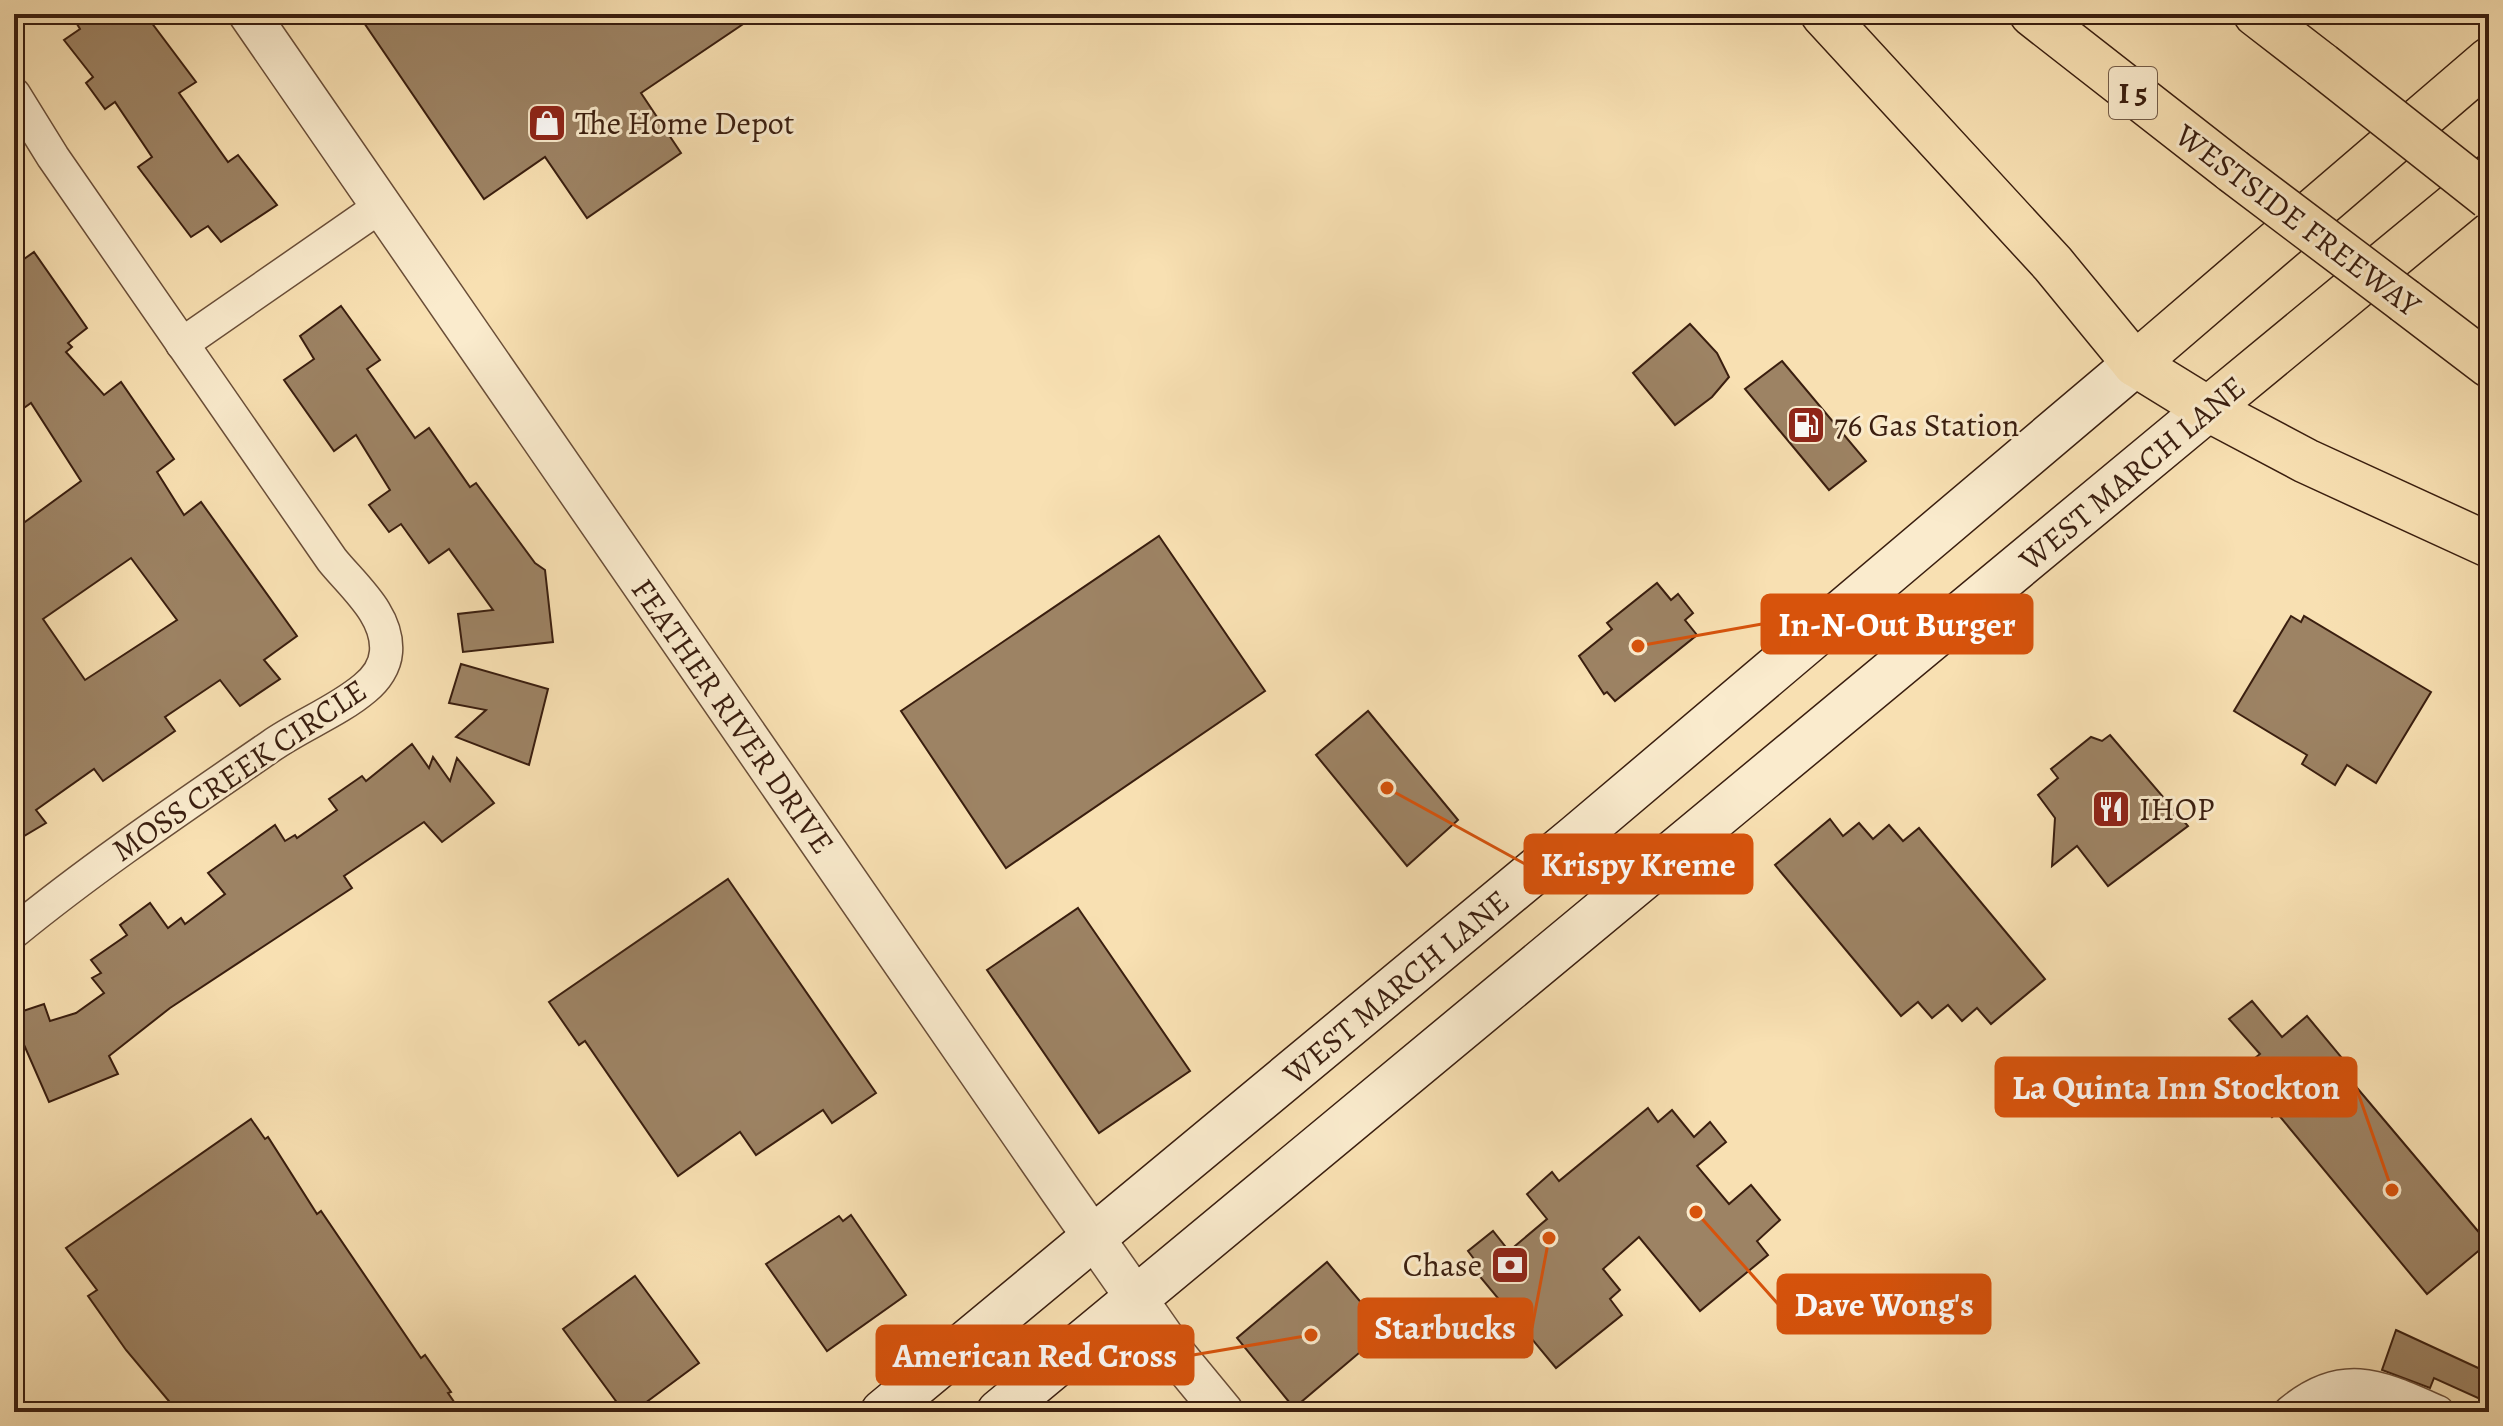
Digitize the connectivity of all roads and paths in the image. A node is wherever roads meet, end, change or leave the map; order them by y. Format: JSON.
{"nodes":[{"id":1,"x":249,"y":14,"type":"edge"},
{"id":2,"x":1823,"y":14,"type":"edge"},
{"id":3,"x":2032,"y":14,"type":"edge"},
{"id":4,"x":2256,"y":14,"type":"edge"},
{"id":5,"x":2489,"y":60,"type":"edge"},
{"id":6,"x":14,"y":94,"type":"edge"},
{"id":7,"x":2489,"y":177,"type":"edge"},
{"id":8,"x":2489,"y":197,"type":"edge"},
{"id":9,"x":381,"y":206,"type":"junction"},
{"id":10,"x":182,"y":344,"type":"junction"},
{"id":11,"x":2135,"y":364,"type":"junction"},
{"id":12,"x":2489,"y":365,"type":"edge"},
{"id":13,"x":2208,"y":409,"type":"junction"},
{"id":14,"x":2489,"y":545,"type":"edge"},
{"id":15,"x":14,"y":932,"type":"edge"},
{"id":16,"x":1094,"y":1238,"type":"junction"},
{"id":17,"x":1136,"y":1297,"type":"junction"},
{"id":18,"x":883,"y":1412,"type":"edge"},
{"id":19,"x":999,"y":1412,"type":"edge"},
{"id":20,"x":1223,"y":1412,"type":"edge"},
{"id":21,"x":2290,"y":1412,"type":"edge"},
{"id":22,"x":2438,"y":1412,"type":"edge"}],
"edges":[{"from":1,"to":9,"type":"street","name":"FEATHER RIVER DRIVE"},
{"from":2,"to":11,"type":"main road"},
{"from":3,"to":12,"type":"main road","name":"WESTSIDE FREEWAY","number":"I 5","bridge":true},
{"from":4,"to":8,"type":"main road","bridge":true},
{"from":5,"to":11,"type":"main road","name":"WEST MARCH LANE"},
{"from":6,"to":10,"type":"street","name":"MOSS CREEK CIRCLE"},
{"from":7,"to":13,"type":"main road","name":"WEST MARCH LANE"},
{"from":9,"to":10,"type":"street"},
{"from":9,"to":16,"type":"street","name":"FEATHER RIVER DRIVE"},
{"from":10,"to":15,"type":"street","name":"MOSS CREEK CIRCLE"},
{"from":11,"to":13,"type":"main road"},
{"from":11,"to":16,"type":"main road","name":"WEST MARCH LANE"},
{"from":13,"to":14,"type":"main road"},
{"from":13,"to":17,"type":"main road","name":"WEST MARCH LANE"},
{"from":16,"to":17,"type":"street","name":"FEATHER RIVER DRIVE"},
{"from":16,"to":18,"type":"main road","name":"WEST MARCH LANE"},
{"from":17,"to":19,"type":"main road","name":"WEST MARCH LANE"},
{"from":17,"to":20,"type":"street","name":"FEATHER RIVER DRIVE"},
{"from":21,"to":22,"type":"street"}]}
